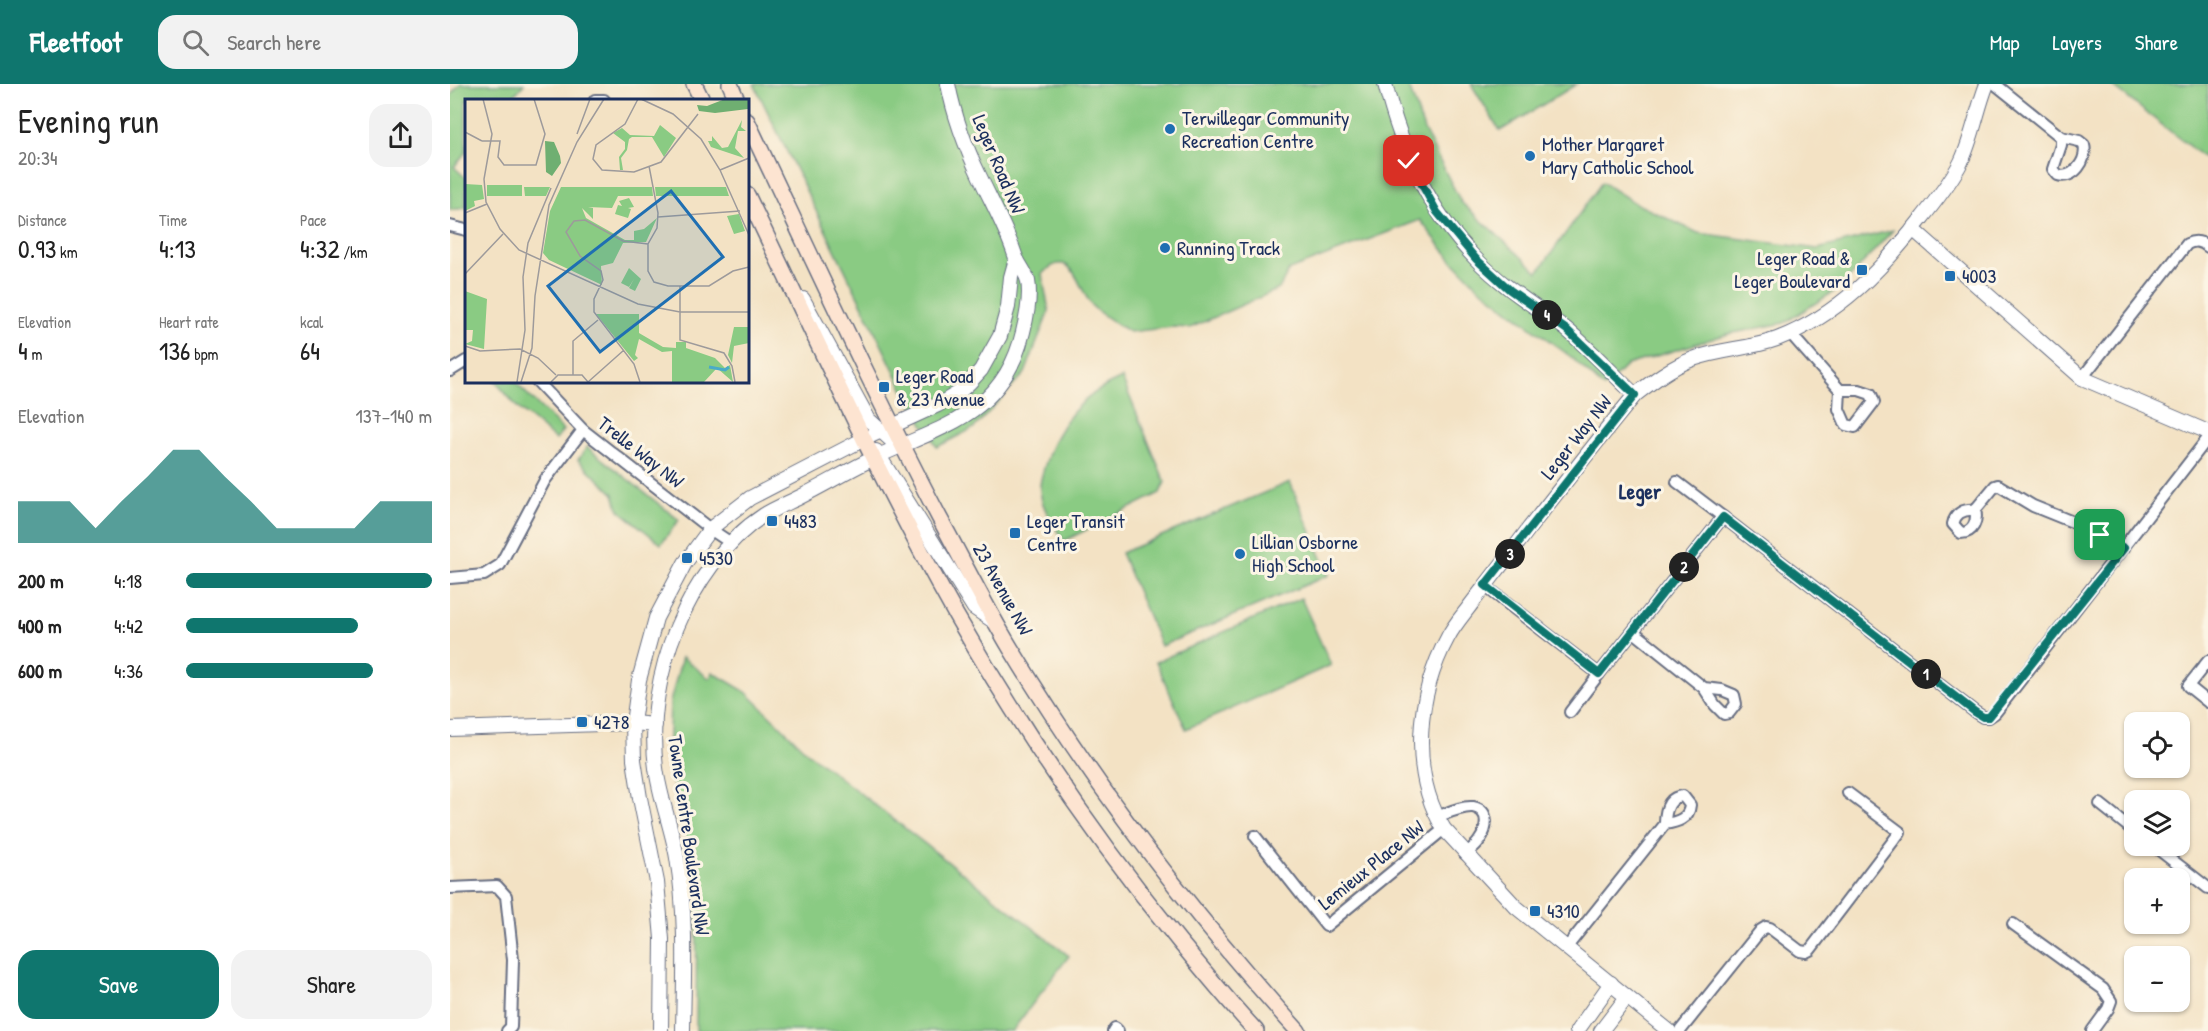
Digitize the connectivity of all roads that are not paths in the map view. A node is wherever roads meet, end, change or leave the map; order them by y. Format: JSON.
{"nodes":[{"id":1,"x":694,"y":84,"type":"edge"},
{"id":2,"x":730,"y":84,"type":"edge"},
{"id":3,"x":948,"y":84,"type":"edge"},
{"id":4,"x":1385,"y":84,"type":"edge"},
{"id":5,"x":1987,"y":84,"type":"edge"},
{"id":6,"x":1995,"y":84,"type":"edge"},
{"id":7,"x":702,"y":99,"type":"edge"},
{"id":8,"x":737,"y":99,"type":"edge"},
{"id":9,"x":748,"y":122,"type":"edge"},
{"id":10,"x":2061,"y":137,"type":"dead end"},
{"id":11,"x":748,"y":197,"type":"edge"},
{"id":12,"x":450,"y":226,"type":"edge"},
{"id":13,"x":1913,"y":229,"type":"junction"},
{"id":14,"x":465,"y":230,"type":"edge"},
{"id":15,"x":772,"y":246,"type":"junction"},
{"id":16,"x":2208,"y":247,"type":"edge"},
{"id":17,"x":1016,"y":259,"type":"junction"},
{"id":18,"x":1790,"y":333,"type":"junction"},
{"id":19,"x":465,"y":362,"type":"edge"},
{"id":20,"x":450,"y":371,"type":"edge"},
{"id":21,"x":2082,"y":378,"type":"junction"},
{"id":22,"x":538,"y":382,"type":"edge"},
{"id":23,"x":1840,"y":390,"type":"dead end"},
{"id":24,"x":1635,"y":395,"type":"junction"},
{"id":25,"x":887,"y":429,"type":"junction"},
{"id":26,"x":583,"y":430,"type":"junction"},
{"id":27,"x":2208,"y":432,"type":"edge"},
{"id":28,"x":2208,"y":438,"type":"edge"},
{"id":29,"x":864,"y":439,"type":"junction"},
{"id":30,"x":903,"y":447,"type":"junction"},
{"id":31,"x":877,"y":457,"type":"junction"},
{"id":32,"x":1677,"y":482,"type":"dead end"},
{"id":33,"x":1974,"y":510,"type":"dead end"},
{"id":34,"x":1723,"y":517,"type":"junction"},
{"id":35,"x":710,"y":529,"type":"junction"},
{"id":36,"x":731,"y":543,"type":"junction"},
{"id":37,"x":2124,"y":548,"type":"junction"},
{"id":38,"x":450,"y":578,"type":"edge"},
{"id":39,"x":1485,"y":585,"type":"junction"},
{"id":40,"x":997,"y":625,"type":"junction"},
{"id":41,"x":1634,"y":632,"type":"junction"},
{"id":42,"x":2208,"y":661,"type":"edge"},
{"id":43,"x":1599,"y":674,"type":"junction"},
{"id":44,"x":1704,"y":688,"type":"dead end"},
{"id":45,"x":2208,"y":702,"type":"edge"},
{"id":46,"x":1570,"y":712,"type":"dead end"},
{"id":47,"x":633,"y":723,"type":"junction"},
{"id":48,"x":655,"y":725,"type":"junction"},
{"id":49,"x":450,"y":729,"type":"edge"},
{"id":50,"x":1848,"y":793,"type":"dead end"},
{"id":51,"x":2100,"y":804,"type":"dead end"},
{"id":52,"x":1440,"y":823,"type":"junction"},
{"id":53,"x":2124,"y":823,"type":"edge"},
{"id":54,"x":1665,"y":824,"type":"dead end"},
{"id":55,"x":1255,"y":836,"type":"dead end"},
{"id":56,"x":1465,"y":854,"type":"junction"},
{"id":57,"x":2167,"y":856,"type":"edge"},
{"id":58,"x":450,"y":888,"type":"edge"},
{"id":59,"x":2208,"y":888,"type":"edge"},
{"id":60,"x":2013,"y":924,"type":"dead end"},
{"id":61,"x":1567,"y":947,"type":"junction"},
{"id":62,"x":1611,"y":984,"type":"junction"},
{"id":63,"x":1627,"y":997,"type":"junction"},
{"id":64,"x":507,"y":1031,"type":"edge"},
{"id":65,"x":661,"y":1031,"type":"edge"},
{"id":66,"x":683,"y":1031,"type":"edge"},
{"id":67,"x":1113,"y":1031,"type":"edge"},
{"id":68,"x":1118,"y":1031,"type":"edge"},
{"id":69,"x":1256,"y":1031,"type":"edge"},
{"id":70,"x":1298,"y":1031,"type":"edge"},
{"id":71,"x":1577,"y":1031,"type":"edge"},
{"id":72,"x":1601,"y":1031,"type":"edge"},
{"id":73,"x":1669,"y":1031,"type":"edge"},
{"id":74,"x":1680,"y":1031,"type":"edge"},
{"id":75,"x":2092,"y":1031,"type":"edge"}],
"edges":[{"from":1,"to":7,"type":"main road"},
{"from":2,"to":8,"type":"main road"},
{"from":3,"to":17,"type":"street","name":"Leger Road NW"},
{"from":4,"to":24,"type":"street"},
{"from":5,"to":13,"type":"street","name":"Leger Way NW"},
{"from":6,"to":10,"type":"street"},
{"from":9,"to":25,"type":"main road","name":"23 Avenue NW"},
{"from":11,"to":15,"type":"main road"},
{"from":12,"to":14,"type":"street"},
{"from":13,"to":18,"type":"street","name":"Leger Way NW"},
{"from":13,"to":21,"type":"street"},
{"from":15,"to":25,"type":"street"},
{"from":15,"to":29,"type":"main road"},
{"from":16,"to":21,"type":"street"},
{"from":17,"to":25,"type":"street"},
{"from":17,"to":30,"type":"street","name":"Leger Road NW"},
{"from":18,"to":23,"type":"street"},
{"from":18,"to":24,"type":"street","name":"Leger Way NW"},
{"from":19,"to":20,"type":"street"},
{"from":21,"to":27,"type":"street"},
{"from":22,"to":26,"type":"street","name":"Trelle Way NW"},
{"from":24,"to":39,"type":"street","name":"Leger Way NW"},
{"from":25,"to":29,"type":"street","name":"Towne Centre Boulevard NW"},
{"from":25,"to":30,"type":"main road","name":"23 Avenue NW"},
{"from":26,"to":35,"type":"street","name":"Trelle Way NW"},
{"from":26,"to":38,"type":"street"},
{"from":28,"to":37,"type":"street"},
{"from":29,"to":31,"type":"main road"},
{"from":29,"to":35,"type":"street","name":"Towne Centre Boulevard NW"},
{"from":30,"to":31,"type":"street","name":"Leger Road NW"},
{"from":30,"to":40,"type":"main road","name":"23 Avenue NW"},
{"from":31,"to":36,"type":"street","name":"Towne Centre Boulevard NW"},
{"from":31,"to":40,"type":"street"},
{"from":31,"to":69,"type":"main road"},
{"from":32,"to":34,"type":"street"},
{"from":33,"to":37,"type":"street"},
{"from":34,"to":37,"type":"street"},
{"from":34,"to":41,"type":"street"},
{"from":35,"to":36,"type":"street","name":"Trelle Way NW"},
{"from":35,"to":47,"type":"street","name":"Towne Centre Boulevard NW"},
{"from":36,"to":48,"type":"street","name":"Towne Centre Boulevard NW"},
{"from":39,"to":43,"type":"street"},
{"from":39,"to":52,"type":"street","name":"Leger Way NW"},
{"from":40,"to":70,"type":"main road","name":"23 Avenue NW"},
{"from":41,"to":43,"type":"street"},
{"from":41,"to":44,"type":"street"},
{"from":42,"to":45,"type":"street"},
{"from":43,"to":46,"type":"street"},
{"from":47,"to":48,"type":"street"},
{"from":47,"to":49,"type":"street"},
{"from":47,"to":65,"type":"street","name":"Towne Centre Boulevard NW"},
{"from":48,"to":66,"type":"street","name":"Towne Centre Boulevard NW"},
{"from":50,"to":74,"type":"street"},
{"from":51,"to":53,"type":"street"},
{"from":52,"to":55,"type":"street","name":"Lemieux Place NW"},
{"from":52,"to":56,"type":"street","name":"Leger Way NW"},
{"from":52,"to":56,"type":"street"},
{"from":54,"to":61,"type":"street"},
{"from":56,"to":61,"type":"street","name":"Leger Way NW"},
{"from":57,"to":59,"type":"street"},
{"from":58,"to":64,"type":"street"},
{"from":60,"to":75,"type":"street"},
{"from":61,"to":62,"type":"street","name":"Leger Way NW"},
{"from":62,"to":63,"type":"street","name":"Leger Way NW"},
{"from":62,"to":71,"type":"street"},
{"from":63,"to":72,"type":"street"},
{"from":63,"to":73,"type":"street","name":"Leger Way NW"},
{"from":67,"to":68,"type":"street"}]}
